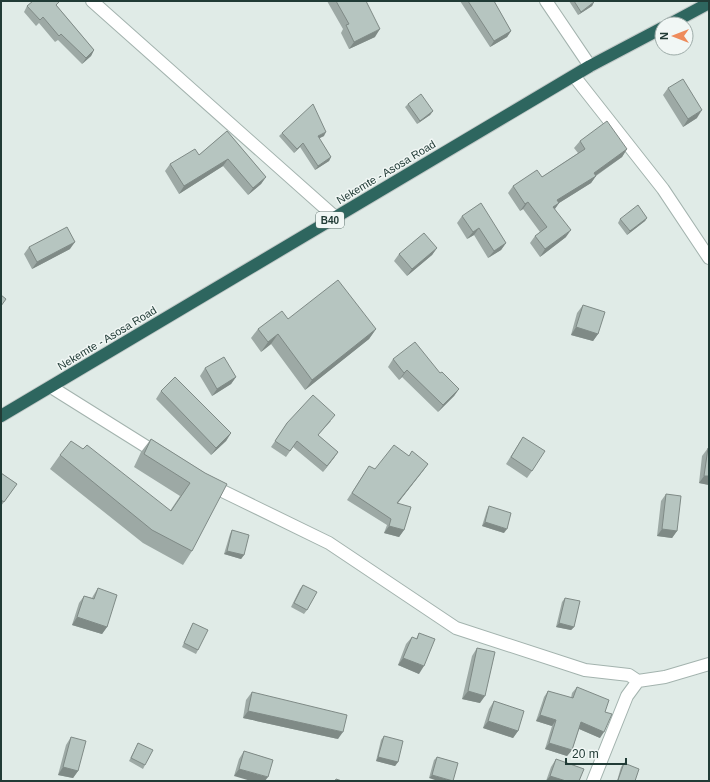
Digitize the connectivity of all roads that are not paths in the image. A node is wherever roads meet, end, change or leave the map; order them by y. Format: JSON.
{"nodes":[{"id":1,"x":92,"y":1,"type":"edge"},
{"id":2,"x":546,"y":1,"type":"edge"},
{"id":3,"x":709,"y":3,"type":"edge"},
{"id":4,"x":685,"y":16,"type":"edge"},
{"id":5,"x":654,"y":32,"type":"edge"},
{"id":6,"x":590,"y":66,"type":"junction"},
{"id":7,"x":574,"y":76,"type":"junction"},
{"id":8,"x":335,"y":217,"type":"junction"},
{"id":9,"x":709,"y":258,"type":"edge"},
{"id":10,"x":51,"y":387,"type":"junction"},
{"id":11,"x":1,"y":416,"type":"edge"},
{"id":12,"x":165,"y":459,"type":"edge"},
{"id":13,"x":199,"y":480,"type":"edge"},
{"id":14,"x":709,"y":664,"type":"edge"},
{"id":15,"x":638,"y":681,"type":"junction"},
{"id":16,"x":593,"y":781,"type":"edge"}],
"edges":[{"from":1,"to":8,"type":"street"},
{"from":2,"to":6,"type":"street"},
{"from":3,"to":4,"type":"highway"},
{"from":5,"to":6,"type":"highway","name":"Nekemte - Asosa Road","number":"B40"},
{"from":6,"to":7,"type":"highway","name":"Nekemte - Asosa Road","number":"B40"},
{"from":7,"to":8,"type":"highway","name":"Nekemte - Asosa Road","number":"B40"},
{"from":7,"to":9,"type":"street"},
{"from":8,"to":10,"type":"highway","name":"Nekemte - Asosa Road","number":"B40"},
{"from":10,"to":11,"type":"highway","name":"Nekemte - Asosa Road","number":"B40"},
{"from":10,"to":12,"type":"street"},
{"from":13,"to":15,"type":"street"},
{"from":14,"to":15,"type":"street"},
{"from":15,"to":16,"type":"street"}]}
